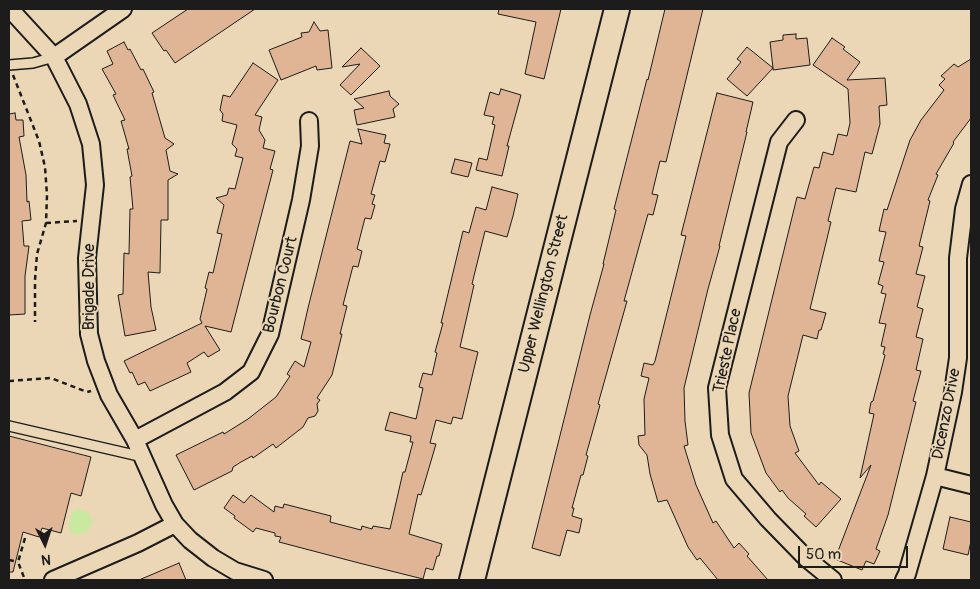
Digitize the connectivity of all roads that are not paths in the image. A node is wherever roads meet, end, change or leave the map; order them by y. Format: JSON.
{"nodes":[{"id":1,"x":10,"y":9,"type":"edge"},
{"id":2,"x":123,"y":9,"type":"edge"},
{"id":3,"x":617,"y":9,"type":"edge"},
{"id":4,"x":54,"y":57,"type":"junction"},
{"id":5,"x":10,"y":70,"type":"edge"},
{"id":6,"x":796,"y":120,"type":"dead end"},
{"id":7,"x":310,"y":121,"type":"dead end"},
{"id":8,"x":971,"y":184,"type":"edge"},
{"id":9,"x":965,"y":298,"type":"edge"},
{"id":10,"x":9,"y":426,"type":"edge"},
{"id":11,"x":135,"y":440,"type":"junction"},
{"id":12,"x":143,"y":457,"type":"junction"},
{"id":13,"x":935,"y":476,"type":"junction"},
{"id":14,"x":971,"y":485,"type":"edge"},
{"id":15,"x":175,"y":524,"type":"junction"},
{"id":16,"x":53,"y":580,"type":"edge"},
{"id":17,"x":264,"y":580,"type":"edge"},
{"id":18,"x":472,"y":580,"type":"edge"},
{"id":19,"x":833,"y":580,"type":"edge"},
{"id":20,"x":904,"y":580,"type":"edge"}],
"edges":[{"from":1,"to":4,"type":"street","name":"Brigade Drive"},
{"from":2,"to":4,"type":"street"},
{"from":3,"to":18,"type":"main road","name":"Upper Wellington Street"},
{"from":4,"to":5,"type":"lane"},
{"from":4,"to":11,"type":"street","name":"Brigade Drive"},
{"from":6,"to":19,"type":"street","name":"Trieste Place"},
{"from":7,"to":11,"type":"street","name":"Bourbon Court"},
{"from":8,"to":9,"type":"street","name":"Dicenzo Drive"},
{"from":9,"to":13,"type":"street","name":"Dicenzo Drive"},
{"from":10,"to":12,"type":"lane"},
{"from":11,"to":12,"type":"street","name":"Brigade Drive"},
{"from":12,"to":15,"type":"street","name":"Brigade Drive"},
{"from":13,"to":14,"type":"street"},
{"from":13,"to":20,"type":"street","name":"Dicenzo Drive"},
{"from":15,"to":16,"type":"street"},
{"from":15,"to":17,"type":"street","name":"Brigade Drive"}]}
